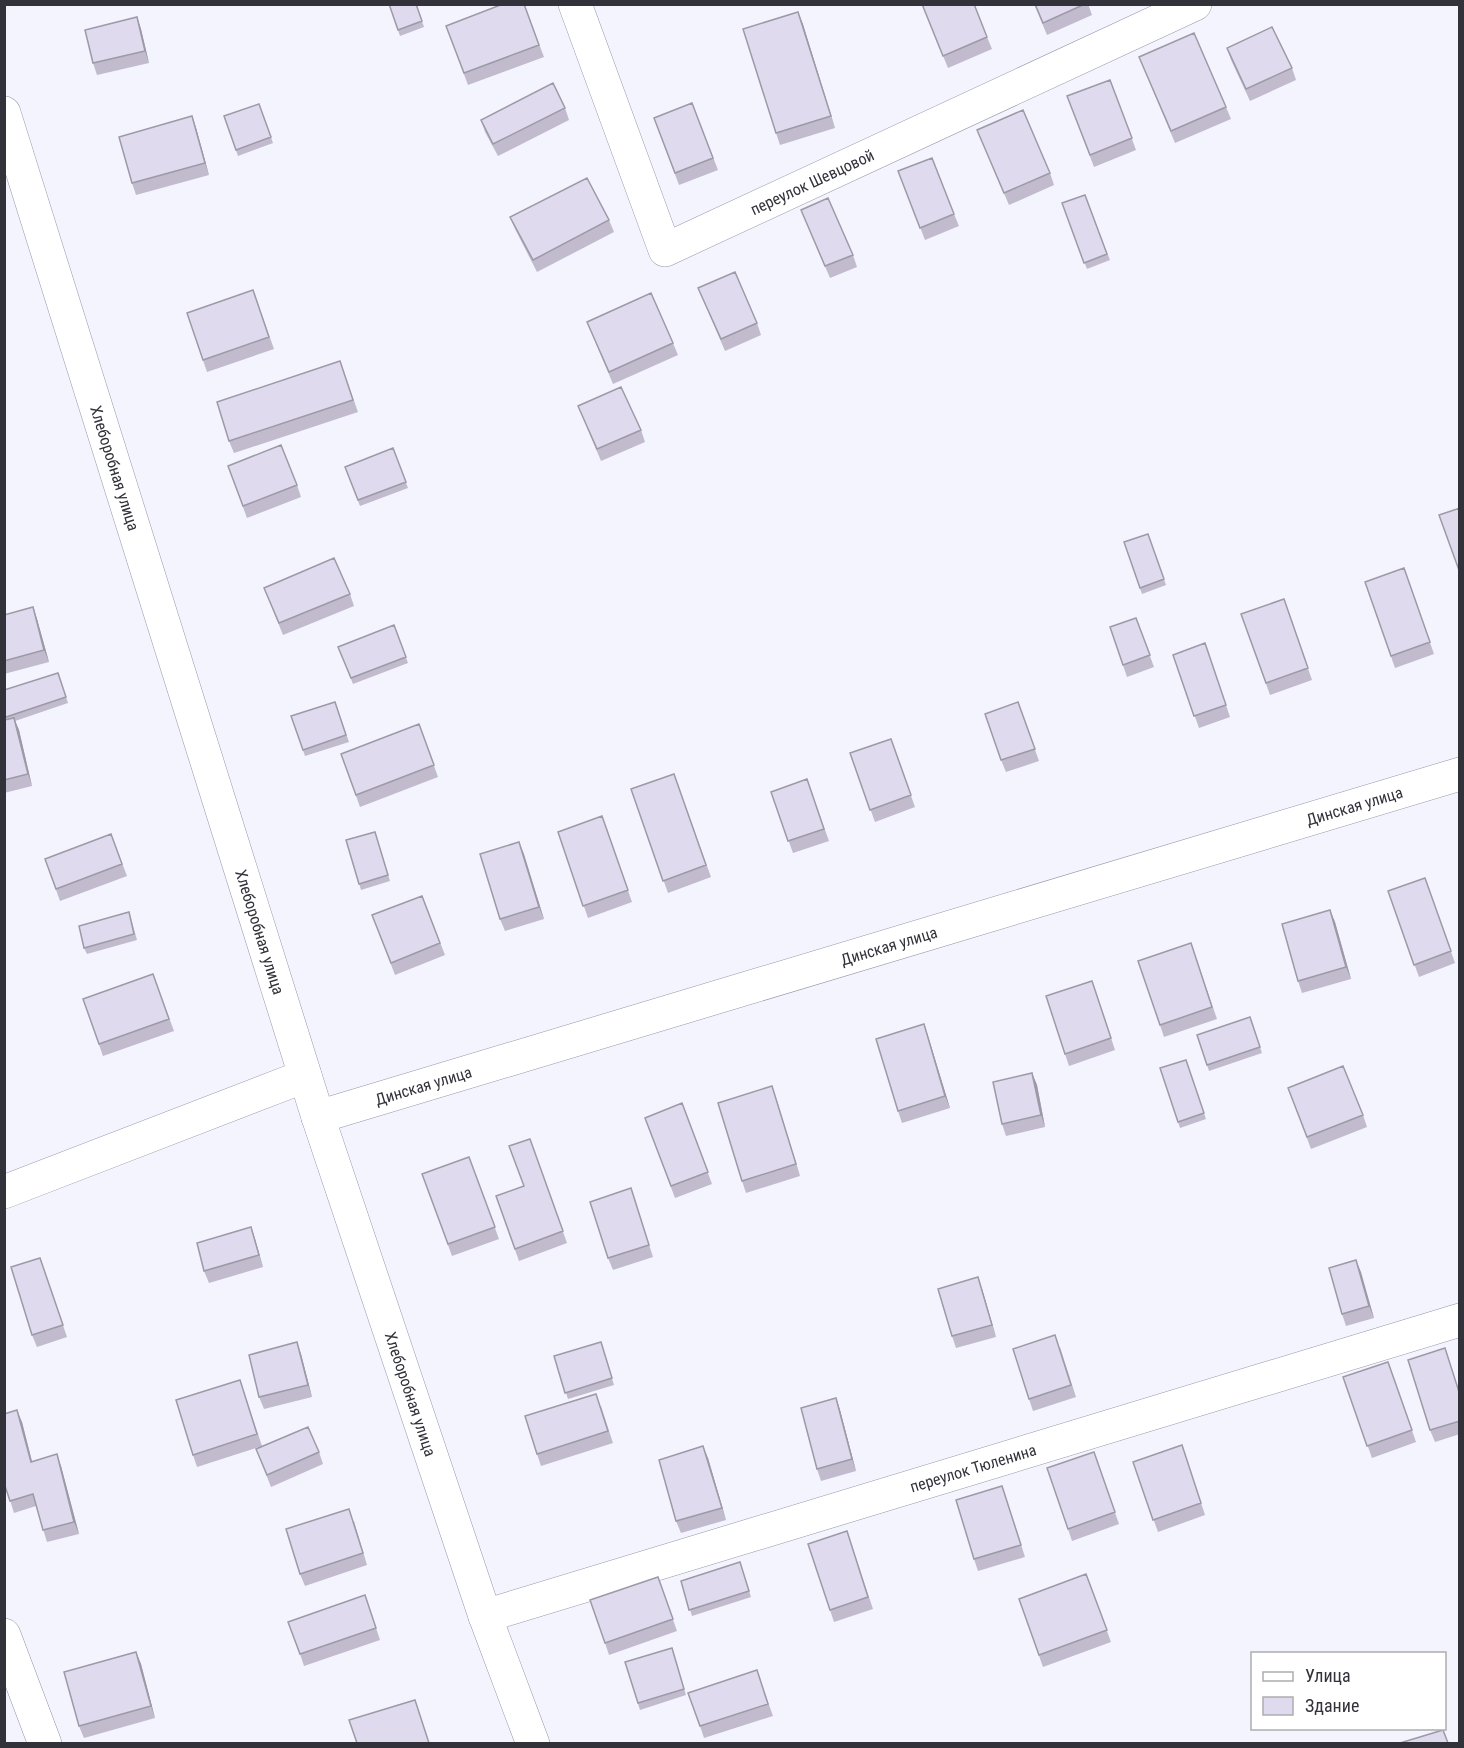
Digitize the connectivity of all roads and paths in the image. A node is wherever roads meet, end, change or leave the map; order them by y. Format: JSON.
{"nodes":[{"id":1,"x":575,"y":4,"type":"edge"},
{"id":2,"x":1195,"y":4,"type":"edge"},
{"id":3,"x":4,"y":113,"type":"edge"},
{"id":4,"x":1460,"y":774,"type":"edge"},
{"id":5,"x":305,"y":1076,"type":"junction"},
{"id":6,"x":318,"y":1117,"type":"junction"},
{"id":7,"x":4,"y":1192,"type":"edge"},
{"id":8,"x":1460,"y":1320,"type":"edge"},
{"id":9,"x":485,"y":1616,"type":"junction"},
{"id":10,"x":4,"y":1635,"type":"edge"},
{"id":11,"x":45,"y":1743,"type":"edge"},
{"id":12,"x":533,"y":1743,"type":"edge"}],
"edges":[{"from":1,"to":2,"type":"street","name":"переулок Шевцовой"},
{"from":3,"to":5,"type":"street","name":"Хлеборобная улица"},
{"from":4,"to":6,"type":"street","name":"Динская улица"},
{"from":5,"to":6,"type":"street","name":"Хлеборобная улица"},
{"from":5,"to":7,"type":"street"},
{"from":6,"to":9,"type":"street","name":"Хлеборобная улица"},
{"from":8,"to":9,"type":"street","name":"переулок Тюленина"},
{"from":9,"to":12,"type":"street","name":"Хлеборобная улица"},
{"from":10,"to":11,"type":"street"}]}
